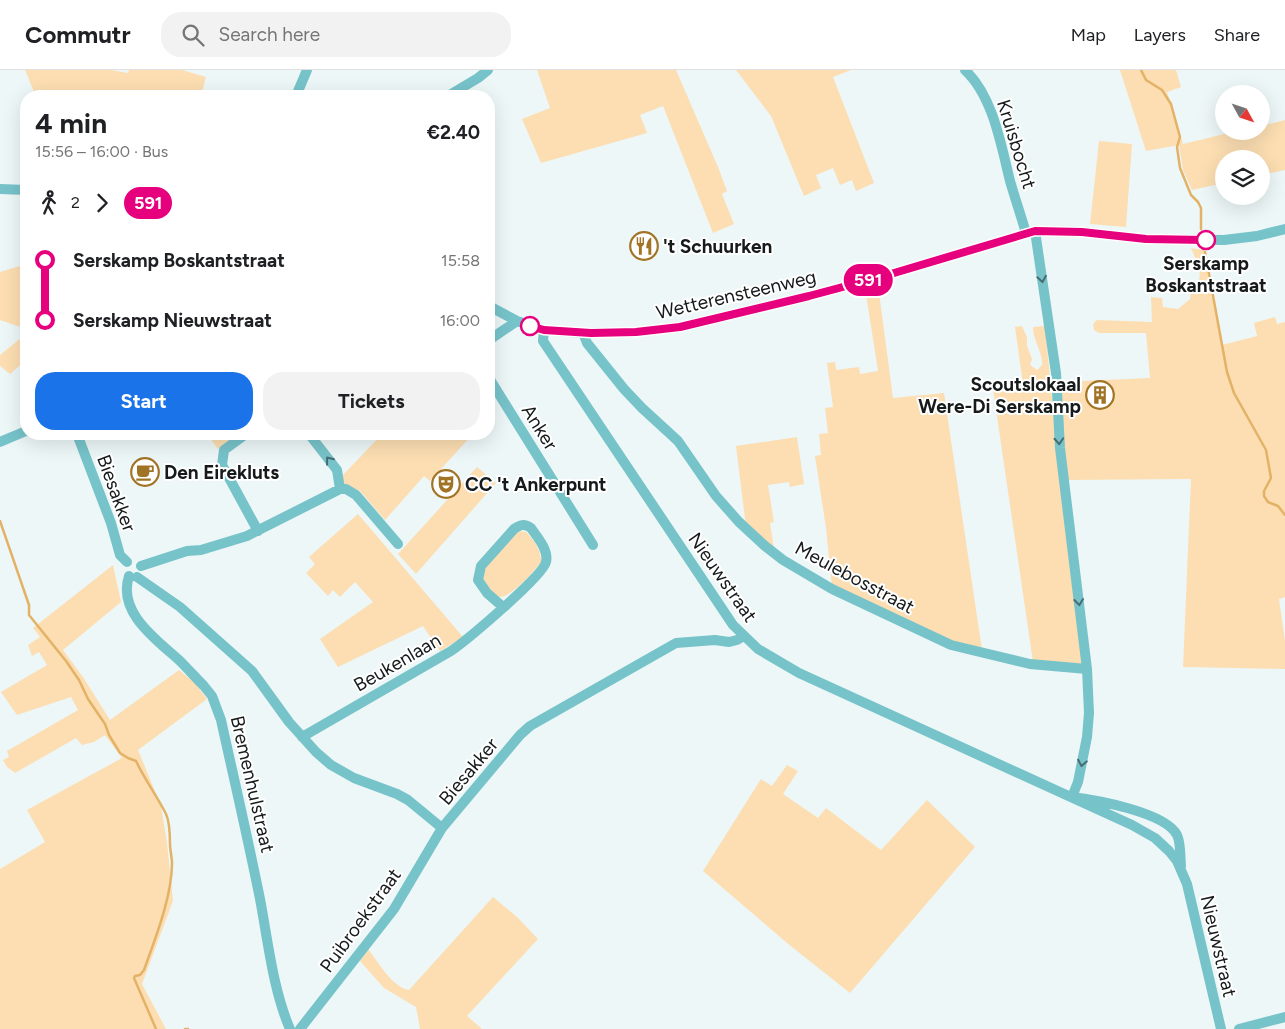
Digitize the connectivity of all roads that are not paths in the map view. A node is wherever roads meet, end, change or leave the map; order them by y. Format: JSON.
{"nodes":[{"id":1,"x":307,"y":70,"type":"edge"},
{"id":2,"x":488,"y":70,"type":"edge"},
{"id":3,"x":965,"y":70,"type":"edge"},
{"id":4,"x":299,"y":90,"type":"edge"},
{"id":5,"x":458,"y":90,"type":"edge"},
{"id":6,"x":0,"y":189,"type":"edge"},
{"id":7,"x":20,"y":190,"type":"edge"},
{"id":8,"x":1285,"y":229,"type":"edge"},
{"id":9,"x":1030,"y":232,"type":"junction"},
{"id":10,"x":495,"y":309,"type":"edge"},
{"id":11,"x":517,"y":321,"type":"junction"},
{"id":12,"x":544,"y":330,"type":"junction"},
{"id":13,"x":582,"y":333,"type":"junction"},
{"id":14,"x":495,"y":336,"type":"edge"},
{"id":15,"x":495,"y":388,"type":"edge"},
{"id":16,"x":20,"y":434,"type":"edge"},
{"id":17,"x":79,"y":440,"type":"edge"},
{"id":18,"x":237,"y":440,"type":"edge"},
{"id":19,"x":314,"y":440,"type":"edge"},
{"id":20,"x":0,"y":442,"type":"edge"},
{"id":21,"x":340,"y":489,"type":"junction"},
{"id":22,"x":258,"y":531,"type":"junction"},
{"id":23,"x":398,"y":544,"type":"dead end"},
{"id":24,"x":593,"y":545,"type":"dead end"},
{"id":25,"x":127,"y":562,"type":"junction"},
{"id":26,"x":141,"y":566,"type":"junction"},
{"id":27,"x":133,"y":577,"type":"junction"},
{"id":28,"x":503,"y":607,"type":"junction"},
{"id":29,"x":744,"y":636,"type":"junction"},
{"id":30,"x":1087,"y":669,"type":"junction"},
{"id":31,"x":302,"y":738,"type":"junction"},
{"id":32,"x":1072,"y":797,"type":"junction"},
{"id":33,"x":442,"y":828,"type":"junction"},
{"id":34,"x":1181,"y":871,"type":"junction"},
{"id":35,"x":1285,"y":1017,"type":"edge"},
{"id":36,"x":290,"y":1029,"type":"edge"},
{"id":37,"x":300,"y":1029,"type":"edge"},
{"id":38,"x":1221,"y":1029,"type":"edge"},
{"id":39,"x":1239,"y":1029,"type":"edge"}],
"edges":[{"from":1,"to":4,"type":"street"},
{"from":2,"to":5,"type":"street"},
{"from":3,"to":9,"type":"street","name":"Kruisbocht"},
{"from":6,"to":7,"type":"street"},
{"from":8,"to":9,"type":"street","name":"Wetterensteenweg"},
{"from":9,"to":13,"type":"street","name":"Wetterensteenweg"},
{"from":9,"to":30,"type":"street","name":"Kruisbocht","one_way":true},
{"from":10,"to":11,"type":"street"},
{"from":11,"to":12,"type":"street"},
{"from":11,"to":14,"type":"street"},
{"from":12,"to":13,"type":"street","name":"Wetterensteenweg"},
{"from":12,"to":29,"type":"street","name":"Nieuwstraat"},
{"from":13,"to":30,"type":"street","name":"Meulebosstraat"},
{"from":15,"to":24,"type":"street","name":"Anker"},
{"from":16,"to":20,"type":"street"},
{"from":17,"to":25,"type":"street","name":"Biesakker"},
{"from":18,"to":22,"type":"street"},
{"from":21,"to":19,"type":"street","one_way":true},
{"from":21,"to":22,"type":"street"},
{"from":21,"to":23,"type":"street"},
{"from":22,"to":26,"type":"street"},
{"from":25,"to":26,"type":"street"},
{"from":25,"to":27,"type":"street","name":"Biesakker"},
{"from":26,"to":27,"type":"street"},
{"from":27,"to":31,"type":"street","name":"Biesakker"},
{"from":27,"to":36,"type":"street","name":"Bremenhulstraat"},
{"from":28,"to":28,"type":"street","name":"Beukenlaan"},
{"from":28,"to":31,"type":"street","name":"Beukenlaan"},
{"from":29,"to":32,"type":"street","name":"Nieuwstraat"},
{"from":29,"to":33,"type":"street","name":"Biesakker"},
{"from":30,"to":32,"type":"street","name":"Kruisbocht","one_way":true},
{"from":31,"to":33,"type":"street","name":"Biesakker"},
{"from":32,"to":34,"type":"street","name":"Nieuwstraat"},
{"from":32,"to":34,"type":"street","name":"Nieuwstraat"},
{"from":33,"to":37,"type":"street","name":"Puibroekstraat"},
{"from":34,"to":38,"type":"street","name":"Nieuwstraat"},
{"from":35,"to":39,"type":"street"}]}
